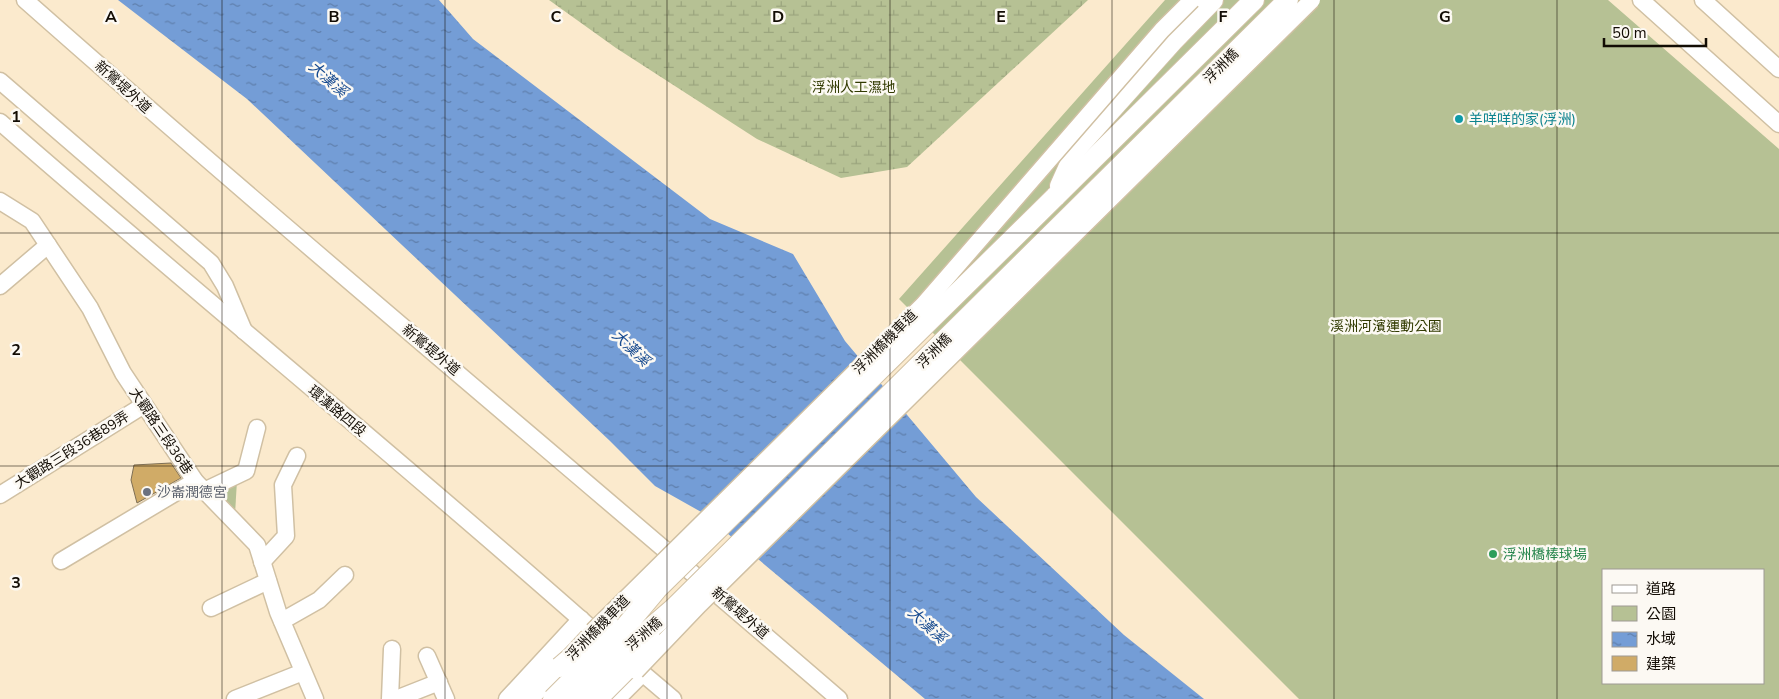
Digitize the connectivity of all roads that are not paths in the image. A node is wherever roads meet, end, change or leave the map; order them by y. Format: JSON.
{"nodes":[{"id":1,"x":25,"y":0,"type":"edge"},
{"id":2,"x":1192,"y":0,"type":"edge"},
{"id":3,"x":1202,"y":0,"type":"edge"},
{"id":4,"x":1214,"y":0,"type":"edge"},
{"id":5,"x":1254,"y":0,"type":"edge"},
{"id":6,"x":1288,"y":0,"type":"edge"},
{"id":7,"x":1312,"y":0,"type":"edge"},
{"id":8,"x":1641,"y":0,"type":"edge"},
{"id":9,"x":1702,"y":0,"type":"edge"},
{"id":10,"x":1779,"y":69,"type":"edge"},
{"id":11,"x":0,"y":81,"type":"edge"},
{"id":12,"x":1113,"y":88,"type":"junction"},
{"id":13,"x":0,"y":122,"type":"edge"},
{"id":14,"x":1779,"y":124,"type":"edge"},
{"id":15,"x":1055,"y":197,"type":"junction"},
{"id":16,"x":0,"y":202,"type":"edge"},
{"id":17,"x":48,"y":246,"type":"junction"},
{"id":18,"x":0,"y":286,"type":"edge"},
{"id":19,"x":244,"y":333,"type":"junction"},
{"id":20,"x":144,"y":405,"type":"junction"},
{"id":21,"x":257,"y":428,"type":"dead end"},
{"id":22,"x":297,"y":456,"type":"dead end"},
{"id":23,"x":200,"y":486,"type":"junction"},
{"id":24,"x":0,"y":495,"type":"edge"},
{"id":25,"x":61,"y":561,"type":"dead end"},
{"id":26,"x":262,"y":562,"type":"junction"},
{"id":27,"x":345,"y":575,"type":"dead end"},
{"id":28,"x":268,"y":582,"type":"junction"},
{"id":29,"x":657,"y":589,"type":"junction"},
{"id":30,"x":211,"y":608,"type":"dead end"},
{"id":31,"x":674,"y":608,"type":"junction"},
{"id":32,"x":581,"y":619,"type":"junction"},
{"id":33,"x":282,"y":621,"type":"junction"},
{"id":34,"x":392,"y":650,"type":"dead end"},
{"id":35,"x":427,"y":656,"type":"dead end"},
{"id":36,"x":560,"y":667,"type":"junction"},
{"id":37,"x":304,"y":672,"type":"junction"},
{"id":38,"x":648,"y":678,"type":"junction"},
{"id":39,"x":439,"y":682,"type":"junction"},
{"id":40,"x":235,"y":699,"type":"edge"},
{"id":41,"x":315,"y":699,"type":"edge"},
{"id":42,"x":390,"y":699,"type":"edge"},
{"id":43,"x":396,"y":699,"type":"edge"},
{"id":44,"x":446,"y":699,"type":"edge"},
{"id":45,"x":508,"y":699,"type":"edge"},
{"id":46,"x":517,"y":699,"type":"edge"},
{"id":47,"x":527,"y":699,"type":"edge"},
{"id":48,"x":553,"y":699,"type":"edge"},
{"id":49,"x":576,"y":699,"type":"edge"},
{"id":50,"x":597,"y":699,"type":"edge"},
{"id":51,"x":607,"y":699,"type":"edge"},
{"id":52,"x":617,"y":699,"type":"edge"},
{"id":53,"x":656,"y":699,"type":"edge"},
{"id":54,"x":673,"y":699,"type":"edge"},
{"id":55,"x":839,"y":699,"type":"edge"}],
"edges":[{"from":1,"to":55,"type":"street","name":"新鶯堤外道"},
{"from":2,"to":12,"type":"street","name":"浮洲橋機車道","bridge":true},
{"from":3,"to":12,"type":"street","bridge":true},
{"from":4,"to":15,"type":"main road","name":"浮洲橋"},
{"from":5,"to":15,"type":"main road","name":"浮洲橋"},
{"from":6,"to":31,"type":"main road","name":"浮洲橋","bridge":true},
{"from":7,"to":51,"type":"street","bridge":true},
{"from":8,"to":14,"type":"street"},
{"from":9,"to":10,"type":"street"},
{"from":11,"to":19,"type":"street"},
{"from":12,"to":36,"type":"street","name":"浮洲橋機車道","bridge":true},
{"from":13,"to":19,"type":"street","name":"環漢路四段"},
{"from":15,"to":29,"type":"main road","name":"浮洲橋","bridge":true},
{"from":16,"to":17,"type":"street","name":"大觀路三段36巷"},
{"from":17,"to":18,"type":"street"},
{"from":17,"to":20,"type":"street","name":"大觀路三段36巷"},
{"from":19,"to":32,"type":"street","name":"環漢路四段"},
{"from":20,"to":23,"type":"street","name":"大觀路三段36巷"},
{"from":20,"to":24,"type":"street","name":"大觀路三段36巷89弄"},
{"from":21,"to":23,"type":"street"},
{"from":22,"to":26,"type":"street"},
{"from":23,"to":25,"type":"street"},
{"from":23,"to":26,"type":"street","name":"大觀路三段36巷"},
{"from":26,"to":28,"type":"street","name":"大觀路三段36巷"},
{"from":27,"to":33,"type":"street"},
{"from":28,"to":30,"type":"street"},
{"from":28,"to":33,"type":"street","name":"大觀路三段36巷"},
{"from":29,"to":36,"type":"main road","bridge":true},
{"from":29,"to":48,"type":"main road","name":"浮洲橋","bridge":true},
{"from":31,"to":49,"type":"main road","name":"浮洲橋","bridge":true},
{"from":31,"to":50,"type":"main road","bridge":true},
{"from":32,"to":38,"type":"street","name":"環漢路四段"},
{"from":32,"to":45,"type":"street"},
{"from":33,"to":37,"type":"street","name":"大觀路三段36巷"},
{"from":34,"to":42,"type":"street"},
{"from":35,"to":39,"type":"street"},
{"from":36,"to":47,"type":"main road"},
{"from":37,"to":40,"type":"street"},
{"from":37,"to":41,"type":"street","name":"大觀路三段36巷"},
{"from":38,"to":52,"type":"street"},
{"from":38,"to":53,"type":"street"},
{"from":38,"to":54,"type":"street","name":"環漢路四段"},
{"from":39,"to":43,"type":"street"},
{"from":39,"to":44,"type":"street"},
{"from":45,"to":46,"type":"street"}]}
